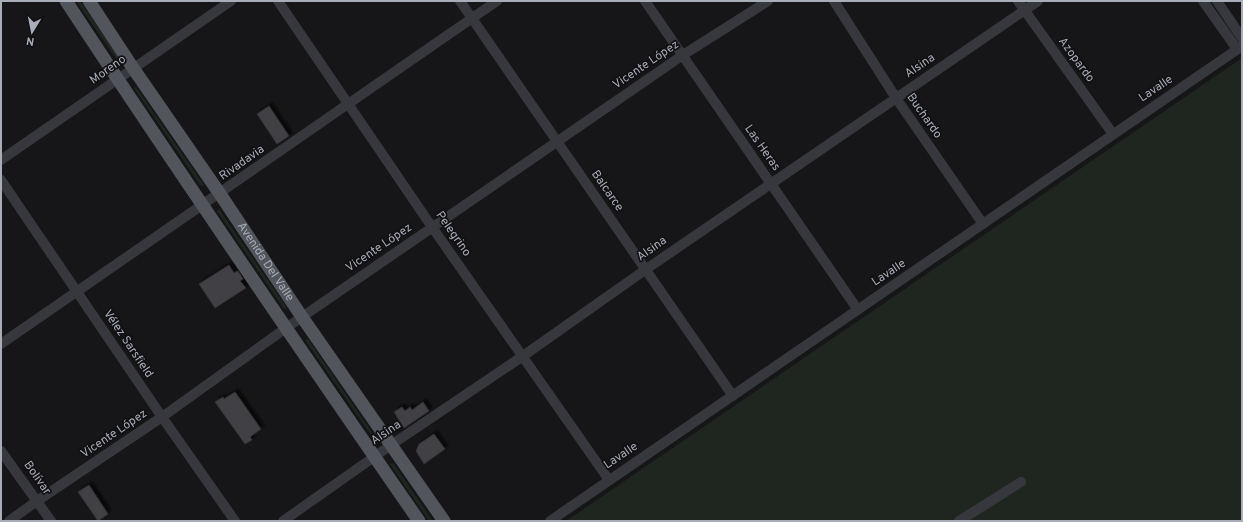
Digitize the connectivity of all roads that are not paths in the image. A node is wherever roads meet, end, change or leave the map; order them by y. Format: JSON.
{"nodes":[{"id":1,"x":66,"y":1,"type":"edge"},
{"id":2,"x":89,"y":1,"type":"edge"},
{"id":3,"x":231,"y":1,"type":"edge"},
{"id":4,"x":278,"y":1,"type":"edge"},
{"id":5,"x":460,"y":1,"type":"edge"},
{"id":6,"x":497,"y":1,"type":"edge"},
{"id":7,"x":645,"y":1,"type":"edge"},
{"id":8,"x":768,"y":1,"type":"edge"},
{"id":9,"x":834,"y":1,"type":"edge"},
{"id":10,"x":1018,"y":1,"type":"edge"},
{"id":11,"x":1038,"y":1,"type":"edge"},
{"id":12,"x":1203,"y":1,"type":"edge"},
{"id":13,"x":1217,"y":1,"type":"edge"},
{"id":14,"x":1025,"y":11,"type":"junction"},
{"id":15,"x":472,"y":19,"type":"junction"},
{"id":16,"x":1242,"y":38,"type":"edge"},
{"id":17,"x":1239,"y":48,"type":"edge"},
{"id":18,"x":682,"y":55,"type":"junction"},
{"id":19,"x":133,"y":68,"type":"junction"},
{"id":20,"x":118,"y":79,"type":"junction"},
{"id":21,"x":896,"y":98,"type":"junction"},
{"id":22,"x":349,"y":104,"type":"junction"},
{"id":23,"x":1113,"y":134,"type":"junction"},
{"id":24,"x":557,"y":142,"type":"junction"},
{"id":25,"x":1,"y":160,"type":"edge"},
{"id":26,"x":1,"y":180,"type":"edge"},
{"id":27,"x":771,"y":183,"type":"junction"},
{"id":28,"x":220,"y":194,"type":"junction"},
{"id":29,"x":203,"y":205,"type":"junction"},
{"id":30,"x":983,"y":224,"type":"junction"},
{"id":31,"x":432,"y":228,"type":"junction"},
{"id":32,"x":645,"y":270,"type":"junction"},
{"id":33,"x":77,"y":292,"type":"junction"},
{"id":34,"x":858,"y":310,"type":"junction"},
{"id":35,"x":302,"y":317,"type":"junction"},
{"id":36,"x":286,"y":328,"type":"junction"},
{"id":37,"x":1,"y":344,"type":"edge"},
{"id":38,"x":523,"y":356,"type":"junction"},
{"id":39,"x":733,"y":396,"type":"junction"},
{"id":40,"x":162,"y":417,"type":"junction"},
{"id":41,"x":391,"y":444,"type":"junction"},
{"id":42,"x":1,"y":451,"type":"edge"},
{"id":43,"x":374,"y":456,"type":"junction"},
{"id":44,"x":609,"y":480,"type":"junction"},
{"id":45,"x":1021,"y":482,"type":"dead end"},
{"id":46,"x":37,"y":501,"type":"junction"},
{"id":47,"x":9,"y":521,"type":"edge"},
{"id":48,"x":50,"y":521,"type":"edge"},
{"id":49,"x":235,"y":521,"type":"edge"},
{"id":50,"x":283,"y":521,"type":"edge"},
{"id":51,"x":419,"y":521,"type":"edge"},
{"id":52,"x":444,"y":521,"type":"edge"},
{"id":53,"x":550,"y":521,"type":"edge"},
{"id":54,"x":959,"y":521,"type":"edge"}],
"edges":[{"from":1,"to":20,"type":"main road","name":"Avenida Del Valle"},
{"from":2,"to":19,"type":"main road","name":"Avenida Del Valle"},
{"from":3,"to":19,"type":"street","name":"Moreno"},
{"from":4,"to":22,"type":"street","name":"Pelegrino"},
{"from":5,"to":15,"type":"street","name":"Balcarce"},
{"from":6,"to":15,"type":"street","name":"Rivadavia"},
{"from":7,"to":18,"type":"street","name":"Las Heras"},
{"from":8,"to":18,"type":"street","name":"Vicente López"},
{"from":9,"to":21,"type":"street","name":"Buchardo"},
{"from":10,"to":14,"type":"street","name":"Azopardo"},
{"from":11,"to":14,"type":"street","name":"Alsina"},
{"from":12,"to":17,"type":"street"},
{"from":13,"to":16,"type":"street"},
{"from":14,"to":21,"type":"street","name":"Alsina"},
{"from":14,"to":23,"type":"street","name":"Azopardo"},
{"from":15,"to":22,"type":"street","name":"Rivadavia"},
{"from":15,"to":24,"type":"street","name":"Balcarce"},
{"from":17,"to":23,"type":"street","name":"Lavalle"},
{"from":18,"to":24,"type":"street","name":"Vicente López"},
{"from":18,"to":27,"type":"street","name":"Las Heras"},
{"from":19,"to":20,"type":"street","name":"Moreno"},
{"from":19,"to":28,"type":"main road","name":"Avenida Del Valle"},
{"from":20,"to":25,"type":"street","name":"Moreno"},
{"from":20,"to":29,"type":"main road","name":"Avenida Del Valle"},
{"from":21,"to":27,"type":"street","name":"Alsina"},
{"from":21,"to":30,"type":"street","name":"Buchardo"},
{"from":22,"to":28,"type":"street","name":"Rivadavia"},
{"from":22,"to":31,"type":"street","name":"Pelegrino"},
{"from":23,"to":30,"type":"street","name":"Lavalle"},
{"from":24,"to":31,"type":"street","name":"Vicente López"},
{"from":24,"to":32,"type":"street","name":"Balcarce"},
{"from":26,"to":33,"type":"street","name":"Vélez Sarsfield"},
{"from":27,"to":32,"type":"street","name":"Alsina"},
{"from":27,"to":34,"type":"street","name":"Las Heras"},
{"from":28,"to":29,"type":"street","name":"Rivadavia"},
{"from":28,"to":35,"type":"main road","name":"Avenida Del Valle"},
{"from":29,"to":33,"type":"street","name":"Rivadavia"},
{"from":29,"to":36,"type":"main road","name":"Avenida Del Valle"},
{"from":30,"to":34,"type":"street","name":"Lavalle"},
{"from":31,"to":35,"type":"street","name":"Vicente López"},
{"from":31,"to":38,"type":"street","name":"Pelegrino"},
{"from":32,"to":38,"type":"street","name":"Alsina"},
{"from":32,"to":39,"type":"street","name":"Balcarce"},
{"from":33,"to":37,"type":"street","name":"Rivadavia"},
{"from":33,"to":40,"type":"street","name":"Vélez Sarsfield"},
{"from":34,"to":39,"type":"street","name":"Lavalle"},
{"from":35,"to":36,"type":"street","name":"Vicente López"},
{"from":35,"to":41,"type":"main road","name":"Avenida Del Valle"},
{"from":36,"to":40,"type":"street","name":"Vicente López"},
{"from":36,"to":43,"type":"main road","name":"Avenida Del Valle"},
{"from":38,"to":41,"type":"street","name":"Alsina"},
{"from":38,"to":44,"type":"street","name":"Pelegrino"},
{"from":39,"to":44,"type":"street","name":"Lavalle"},
{"from":40,"to":46,"type":"street","name":"Vicente López"},
{"from":40,"to":49,"type":"street","name":"Vélez Sarsfield"},
{"from":41,"to":43,"type":"street","name":"Alsina"},
{"from":41,"to":52,"type":"main road","name":"Avenida Del Valle"},
{"from":42,"to":46,"type":"street","name":"Bolívar"},
{"from":43,"to":50,"type":"street","name":"Alsina"},
{"from":43,"to":51,"type":"main road","name":"Avenida Del Valle"},
{"from":44,"to":53,"type":"street","name":"Lavalle"},
{"from":45,"to":54,"type":"street"},
{"from":46,"to":47,"type":"street","name":"Vicente López"},
{"from":46,"to":48,"type":"street","name":"Bolívar"}]}
